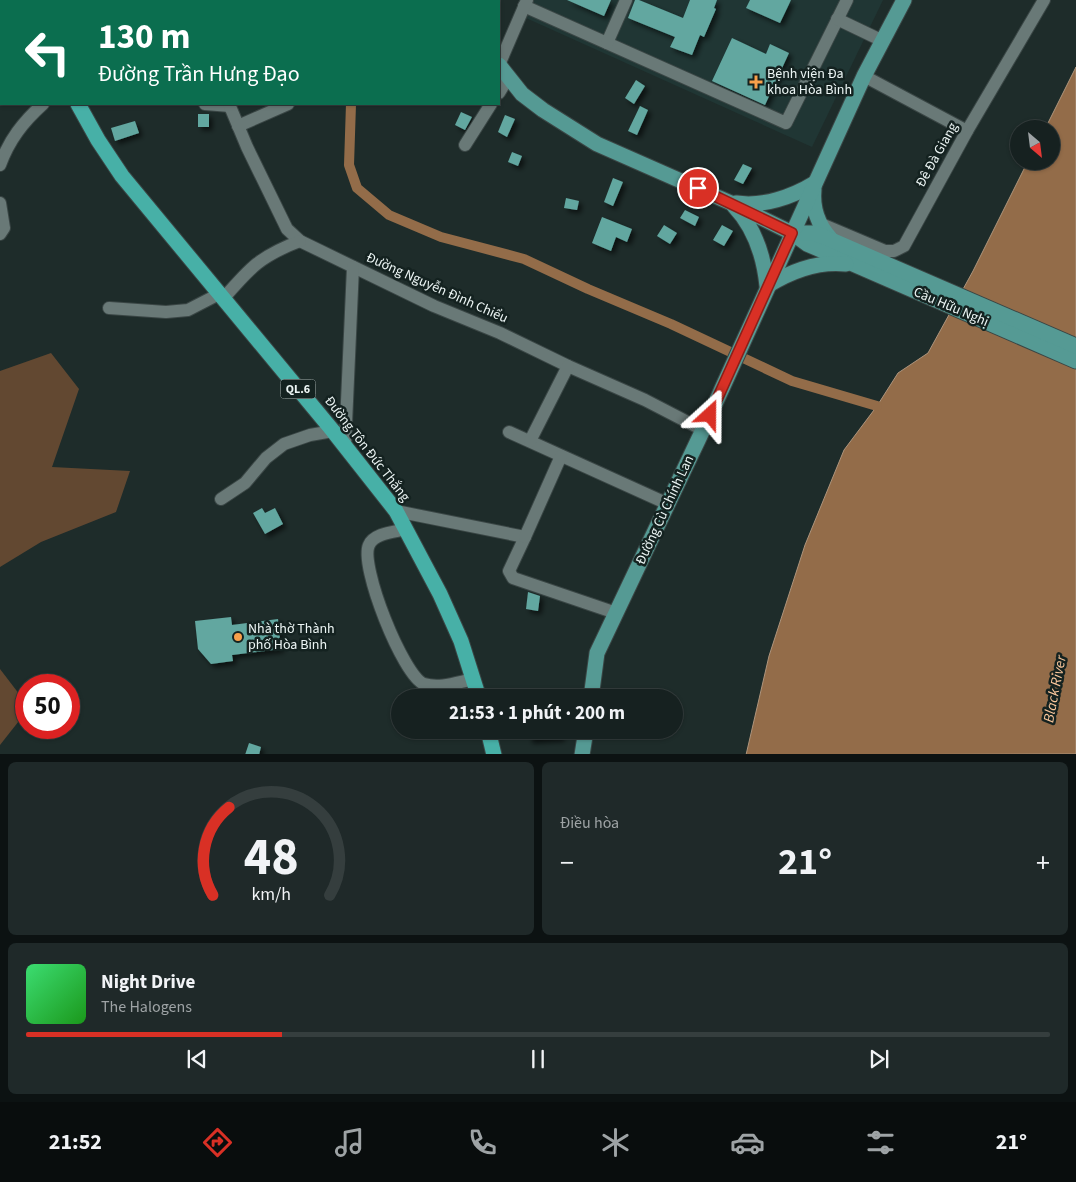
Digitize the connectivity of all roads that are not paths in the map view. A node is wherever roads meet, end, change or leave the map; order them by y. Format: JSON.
{"nodes":[{"id":1,"x":626,"y":0,"type":"edge"},
{"id":2,"x":847,"y":0,"type":"edge"},
{"id":3,"x":904,"y":0,"type":"edge"},
{"id":4,"x":1044,"y":0,"type":"edge"},
{"id":5,"x":526,"y":3,"type":"edge"},
{"id":6,"x":837,"y":20,"type":"junction"},
{"id":7,"x":883,"y":41,"type":"junction"},
{"id":8,"x":607,"y":43,"type":"junction"},
{"id":9,"x":500,"y":63,"type":"edge"},
{"id":10,"x":500,"y":66,"type":"edge"},
{"id":11,"x":864,"y":76,"type":"junction"},
{"id":12,"x":508,"y":78,"type":"junction"},
{"id":13,"x":500,"y":90,"type":"edge"},
{"id":14,"x":42,"y":105,"type":"edge"},
{"id":15,"x":79,"y":105,"type":"edge"},
{"id":16,"x":229,"y":105,"type":"edge"},
{"id":17,"x":286,"y":105,"type":"edge"},
{"id":18,"x":491,"y":105,"type":"edge"},
{"id":19,"x":238,"y":126,"type":"junction"},
{"id":20,"x":967,"y":131,"type":"junction"},
{"id":21,"x":465,"y":145,"type":"dead end"},
{"id":22,"x":0,"y":165,"type":"edge"},
{"id":23,"x":815,"y":183,"type":"junction"},
{"id":24,"x":0,"y":203,"type":"edge"},
{"id":25,"x":731,"y":203,"type":"junction"},
{"id":26,"x":819,"y":223,"type":"junction"},
{"id":27,"x":792,"y":233,"type":"junction"},
{"id":28,"x":0,"y":234,"type":"edge"},
{"id":29,"x":300,"y":241,"type":"junction"},
{"id":30,"x":829,"y":246,"type":"junction"},
{"id":31,"x":853,"y":264,"type":"junction"},
{"id":32,"x":353,"y":267,"type":"junction"},
{"id":33,"x":768,"y":286,"type":"junction"},
{"id":34,"x":221,"y":296,"type":"junction"},
{"id":35,"x":109,"y":308,"type":"dead end"},
{"id":36,"x":1076,"y":346,"type":"edge"},
{"id":37,"x":1076,"y":361,"type":"edge"},
{"id":38,"x":568,"y":366,"type":"junction"},
{"id":39,"x":703,"y":430,"type":"junction"},
{"id":40,"x":333,"y":432,"type":"junction"},
{"id":41,"x":510,"y":432,"type":"dead end"},
{"id":42,"x":530,"y":441,"type":"junction"},
{"id":43,"x":344,"y":446,"type":"junction"},
{"id":44,"x":561,"y":456,"type":"junction"},
{"id":45,"x":221,"y":499,"type":"dead end"},
{"id":46,"x":668,"y":504,"type":"junction"},
{"id":47,"x":396,"y":511,"type":"junction"},
{"id":48,"x":406,"y":529,"type":"junction"},
{"id":49,"x":525,"y":538,"type":"junction"},
{"id":50,"x":616,"y":613,"type":"junction"},
{"id":51,"x":474,"y":679,"type":"junction"},
{"id":52,"x":477,"y":689,"type":"edge"},
{"id":53,"x":592,"y":689,"type":"edge"},
{"id":54,"x":490,"y":739,"type":"edge"},
{"id":55,"x":584,"y":739,"type":"edge"},
{"id":56,"x":494,"y":754,"type":"edge"},
{"id":57,"x":582,"y":754,"type":"edge"}],
"edges":[{"from":1,"to":8,"type":"street"},
{"from":2,"to":6,"type":"street"},
{"from":3,"to":7,"type":"main road","name":"Đường Cù Chính Lan"},
{"from":4,"to":20,"type":"street","name":"Đê Đà Giang"},
{"from":5,"to":8,"type":"street"},
{"from":5,"to":9,"type":"street"},
{"from":6,"to":7,"type":"street"},
{"from":6,"to":8,"type":"street"},
{"from":7,"to":11,"type":"main road","name":"Đường Cù Chính Lan"},
{"from":10,"to":12,"type":"main road"},
{"from":11,"to":20,"type":"street"},
{"from":11,"to":23,"type":"main road","name":"Đường Cù Chính Lan"},
{"from":12,"to":13,"type":"street"},
{"from":12,"to":25,"type":"main road"},
{"from":14,"to":22,"type":"street"},
{"from":15,"to":34,"type":"highway","name":"Đường Tôn Đức Thắng","number":"QL.6"},
{"from":16,"to":19,"type":"street","name":"Đường Nguyễn Đình Chiểu"},
{"from":17,"to":19,"type":"street"},
{"from":18,"to":21,"type":"street"},
{"from":19,"to":29,"type":"street","name":"Đường Nguyễn Đình Chiểu"},
{"from":20,"to":26,"type":"street","name":"Đê Đà Giang"},
{"from":23,"to":25,"type":"main road"},
{"from":23,"to":26,"type":"main road"},
{"from":23,"to":27,"type":"main road","name":"Đường Cù Chính Lan"},
{"from":24,"to":28,"type":"street"},
{"from":25,"to":27,"type":"main road"},
{"from":25,"to":33,"type":"main road"},
{"from":26,"to":30,"type":"main road"},
{"from":27,"to":30,"type":"main road"},
{"from":27,"to":33,"type":"main road","name":"Đường Cù Chính Lan"},
{"from":29,"to":32,"type":"street","name":"Đường Nguyễn Đình Chiểu"},
{"from":29,"to":34,"type":"street"},
{"from":30,"to":31,"type":"main road","name":"Cầu Hữu Nghị"},
{"from":30,"to":36,"type":"main road","name":"Cầu Hữu Nghị"},
{"from":31,"to":33,"type":"main road"},
{"from":31,"to":37,"type":"main road","name":"Cầu Hữu Nghị"},
{"from":32,"to":38,"type":"street","name":"Đường Nguyễn Đình Chiểu"},
{"from":32,"to":43,"type":"street"},
{"from":33,"to":39,"type":"main road","name":"Đường Cù Chính Lan"},
{"from":34,"to":35,"type":"street"},
{"from":34,"to":40,"type":"highway","name":"Đường Tôn Đức Thắng","number":"QL.6"},
{"from":38,"to":39,"type":"street","name":"Đường Nguyễn Đình Chiểu"},
{"from":38,"to":42,"type":"street"},
{"from":39,"to":46,"type":"main road","name":"Đường Cù Chính Lan"},
{"from":40,"to":43,"type":"highway","name":"Đường Tôn Đức Thắng","number":"QL.6"},
{"from":40,"to":45,"type":"street"},
{"from":41,"to":42,"type":"street"},
{"from":42,"to":44,"type":"street"},
{"from":43,"to":47,"type":"highway","name":"Đường Tôn Đức Thắng","number":"QL.6"},
{"from":44,"to":46,"type":"street"},
{"from":44,"to":49,"type":"street"},
{"from":46,"to":50,"type":"main road","name":"Đường Cù Chính Lan"},
{"from":47,"to":48,"type":"highway","name":"Đường Tôn Đức Thắng","number":"QL.6"},
{"from":47,"to":49,"type":"street"},
{"from":48,"to":51,"type":"highway","name":"Đường Tôn Đức Thắng","number":"QL.6"},
{"from":48,"to":51,"type":"street"},
{"from":49,"to":50,"type":"street"},
{"from":50,"to":53,"type":"main road","name":"Đường Cù Chính Lan"},
{"from":51,"to":52,"type":"highway","name":"Đường Tôn Đức Thắng","number":"QL.6"},
{"from":54,"to":56,"type":"highway"},
{"from":55,"to":57,"type":"main road"}]}
